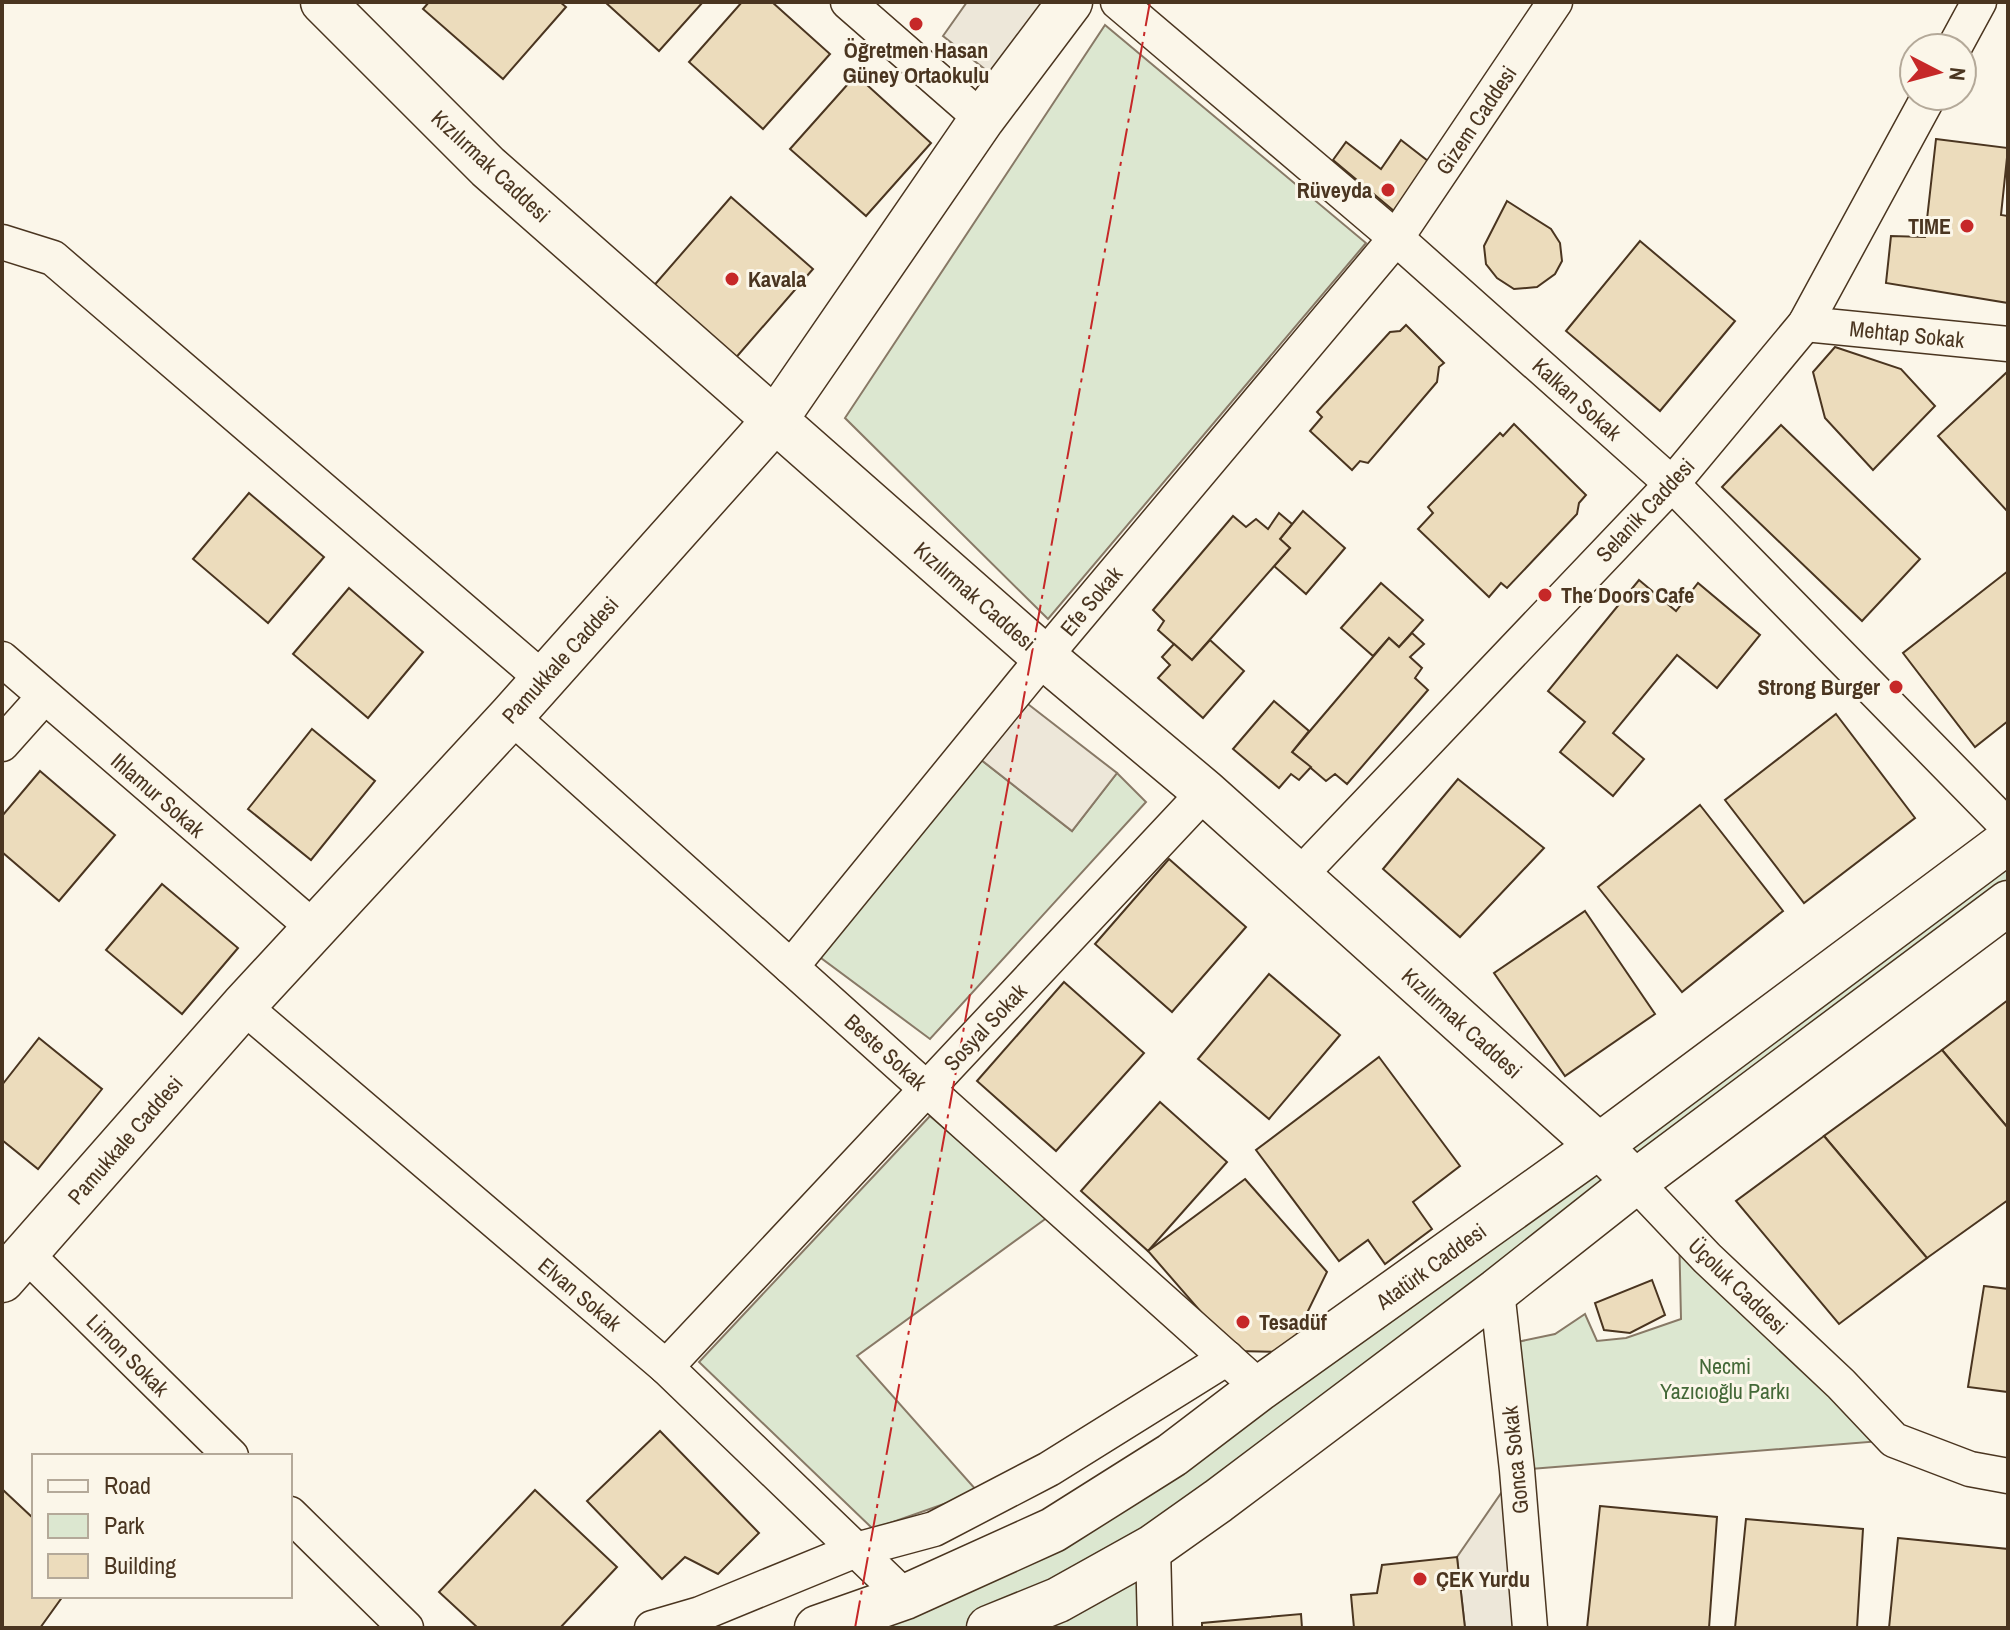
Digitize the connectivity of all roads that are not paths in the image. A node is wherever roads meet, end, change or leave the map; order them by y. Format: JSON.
{"nodes":[{"id":1,"x":323,"y":2,"type":"edge"},
{"id":2,"x":848,"y":2,"type":"edge"},
{"id":3,"x":1070,"y":2,"type":"edge"},
{"id":4,"x":1118,"y":2,"type":"edge"},
{"id":5,"x":1555,"y":2,"type":"edge"},
{"id":6,"x":1979,"y":2,"type":"edge"},
{"id":7,"x":1963,"y":32,"type":"edge"},
{"id":8,"x":1920,"y":112,"type":"edge"},
{"id":9,"x":982,"y":119,"type":"junction"},
{"id":10,"x":1396,"y":238,"type":"junction"},
{"id":11,"x":2,"y":242,"type":"edge"},
{"id":12,"x":1805,"y":324,"type":"junction"},
{"id":13,"x":2008,"y":344,"type":"edge"},
{"id":14,"x":775,"y":420,"type":"junction"},
{"id":15,"x":1672,"y":484,"type":"junction"},
{"id":16,"x":1044,"y":657,"type":"junction"},
{"id":17,"x":2,"y":659,"type":"edge"},
{"id":18,"x":543,"y":679,"type":"junction"},
{"id":19,"x":44,"y":697,"type":"junction"},
{"id":20,"x":511,"y":716,"type":"junction"},
{"id":21,"x":2,"y":744,"type":"edge"},
{"id":22,"x":1205,"y":792,"type":"junction"},
{"id":23,"x":2008,"y":827,"type":"edge"},
{"id":24,"x":2008,"y":841,"type":"edge"},
{"id":25,"x":1298,"y":877,"type":"junction"},
{"id":26,"x":2005,"y":913,"type":"edge"},
{"id":27,"x":315,"y":929,"type":"junction"},
{"id":28,"x":791,"y":967,"type":"junction"},
{"id":29,"x":243,"y":1006,"type":"junction"},
{"id":30,"x":927,"y":1089,"type":"junction"},
{"id":31,"x":1599,"y":1146,"type":"junction"},
{"id":32,"x":1635,"y":1182,"type":"junction"},
{"id":33,"x":14,"y":1266,"type":"edge"},
{"id":34,"x":1497,"y":1291,"type":"junction"},
{"id":35,"x":1227,"y":1358,"type":"junction"},
{"id":36,"x":666,"y":1367,"type":"junction"},
{"id":37,"x":1260,"y":1388,"type":"junction"},
{"id":38,"x":229,"y":1454,"type":"edge"},
{"id":39,"x":2008,"y":1476,"type":"edge"},
{"id":40,"x":292,"y":1516,"type":"edge"},
{"id":41,"x":1153,"y":1547,"type":"junction"},
{"id":42,"x":856,"y":1550,"type":"junction"},
{"id":43,"x":905,"y":1597,"type":"junction"},
{"id":44,"x":406,"y":1628,"type":"edge"},
{"id":45,"x":652,"y":1628,"type":"edge"},
{"id":46,"x":817,"y":1628,"type":"edge"},
{"id":47,"x":989,"y":1628,"type":"edge"},
{"id":48,"x":1155,"y":1628,"type":"edge"},
{"id":49,"x":1530,"y":1628,"type":"edge"}],
"edges":[{"from":1,"to":14,"type":"street","name":"Kızılırmak Caddesi"},
{"from":2,"to":9,"type":"street"},
{"from":3,"to":9,"type":"street","name":"Pamukkale Caddesi"},
{"from":4,"to":10,"type":"street","name":"Kalkan Sokak"},
{"from":5,"to":10,"type":"street","name":"Gizem Caddesi"},
{"from":6,"to":7,"type":"street"},
{"from":8,"to":12,"type":"street","name":"Selanik Caddesi"},
{"from":9,"to":14,"type":"street","name":"Pamukkale Caddesi"},
{"from":10,"to":15,"type":"street","name":"Kalkan Sokak"},
{"from":10,"to":16,"type":"street","name":"Efe Sokak"},
{"from":11,"to":18,"type":"street"},
{"from":12,"to":13,"type":"street","name":"Mehtap Sokak"},
{"from":12,"to":15,"type":"street","name":"Selanik Caddesi"},
{"from":14,"to":16,"type":"street","name":"Kızılırmak Caddesi"},
{"from":14,"to":18,"type":"street","name":"Pamukkale Caddesi"},
{"from":15,"to":23,"type":"street","name":"Kalkan Sokak"},
{"from":15,"to":25,"type":"street","name":"Selanik Caddesi"},
{"from":16,"to":22,"type":"street","name":"Kızılırmak Caddesi"},
{"from":16,"to":28,"type":"street","name":"Efe Sokak"},
{"from":17,"to":19,"type":"street","name":"Ihlamur Sokak"},
{"from":18,"to":20,"type":"street","name":"Pamukkale Caddesi"},
{"from":19,"to":21,"type":"street"},
{"from":19,"to":27,"type":"street","name":"Ihlamur Sokak"},
{"from":20,"to":27,"type":"street","name":"Pamukkale Caddesi"},
{"from":20,"to":28,"type":"street","name":"Beste Sokak"},
{"from":22,"to":25,"type":"street","name":"Kızılırmak Caddesi"},
{"from":22,"to":30,"type":"street","name":"Sosyal Sokak"},
{"from":24,"to":31,"type":"street","name":"Atatürk Caddesi"},
{"from":25,"to":31,"type":"street","name":"Kızılırmak Caddesi"},
{"from":26,"to":32,"type":"street"},
{"from":27,"to":29,"type":"street","name":"Pamukkale Caddesi"},
{"from":28,"to":30,"type":"street","name":"Beste Sokak"},
{"from":29,"to":33,"type":"street","name":"Pamukkale Caddesi"},
{"from":29,"to":36,"type":"street","name":"Elvan Sokak"},
{"from":30,"to":35,"type":"street","name":"Beste Sokak"},
{"from":30,"to":36,"type":"street","name":"Sosyal Sokak"},
{"from":31,"to":32,"type":"street","name":"Kızılırmak Caddesi"},
{"from":31,"to":37,"type":"street","name":"Atatürk Caddesi"},
{"from":32,"to":34,"type":"street"},
{"from":32,"to":39,"type":"street","name":"Üçoluk Caddesi"},
{"from":33,"to":38,"type":"street","name":"Limon Sokak"},
{"from":34,"to":41,"type":"street"},
{"from":34,"to":49,"type":"street","name":"Gonca Sokak"},
{"from":35,"to":37,"type":"street","name":"Beste Sokak"},
{"from":35,"to":42,"type":"street"},
{"from":36,"to":42,"type":"street","name":"Elvan Sokak"},
{"from":37,"to":43,"type":"street","name":"Atatürk Caddesi"},
{"from":40,"to":44,"type":"street"},
{"from":41,"to":47,"type":"street"},
{"from":41,"to":48,"type":"street"},
{"from":42,"to":43,"type":"street","name":"Elvan Sokak"},
{"from":42,"to":45,"type":"street"},
{"from":43,"to":46,"type":"street","name":"Atatürk Caddesi"}]}
